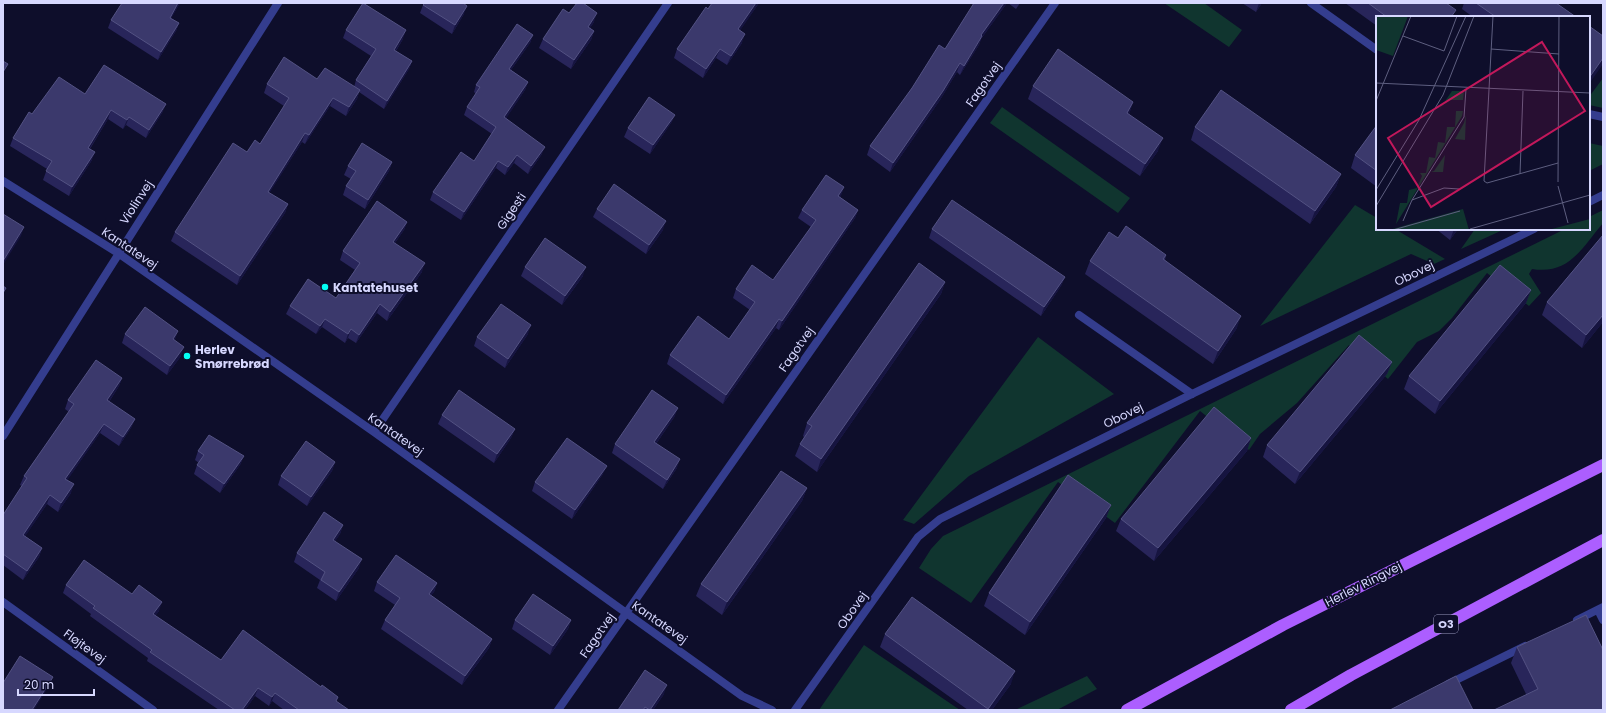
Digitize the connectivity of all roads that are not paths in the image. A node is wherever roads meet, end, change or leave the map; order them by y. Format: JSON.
{"nodes":[{"id":1,"x":278,"y":3,"type":"edge"},
{"id":2,"x":668,"y":3,"type":"edge"},
{"id":3,"x":1055,"y":3,"type":"edge"},
{"id":4,"x":1311,"y":3,"type":"edge"},
{"id":5,"x":1376,"y":49,"type":"edge"},
{"id":6,"x":1590,"y":114,"type":"edge"},
{"id":7,"x":1603,"y":117,"type":"edge"},
{"id":8,"x":3,"y":182,"type":"edge"},
{"id":9,"x":1603,"y":196,"type":"edge"},
{"id":10,"x":1590,"y":202,"type":"edge"},
{"id":11,"x":1532,"y":230,"type":"edge"},
{"id":12,"x":118,"y":253,"type":"junction"},
{"id":13,"x":1079,"y":315,"type":"dead end"},
{"id":14,"x":1192,"y":394,"type":"junction"},
{"id":15,"x":374,"y":432,"type":"junction"},
{"id":16,"x":3,"y":436,"type":"edge"},
{"id":17,"x":1603,"y":465,"type":"edge"},
{"id":18,"x":1603,"y":540,"type":"edge"},
{"id":19,"x":3,"y":602,"type":"edge"},
{"id":20,"x":1600,"y":608,"type":"edge"},
{"id":21,"x":627,"y":613,"type":"junction"},
{"id":22,"x":1603,"y":620,"type":"edge"},
{"id":23,"x":1570,"y":623,"type":"edge"},
{"id":24,"x":1536,"y":640,"type":"edge"},
{"id":25,"x":1438,"y":689,"type":"edge"},
{"id":26,"x":153,"y":710,"type":"edge"},
{"id":27,"x":558,"y":710,"type":"edge"},
{"id":28,"x":772,"y":710,"type":"edge"},
{"id":29,"x":795,"y":710,"type":"edge"},
{"id":30,"x":1127,"y":710,"type":"edge"},
{"id":31,"x":1291,"y":710,"type":"edge"}],
"edges":[{"from":1,"to":12,"type":"street","name":"Violinvej"},
{"from":2,"to":15,"type":"street","name":"Gigesti"},
{"from":3,"to":21,"type":"street","name":"Fagotvej"},
{"from":4,"to":5,"type":"street"},
{"from":6,"to":7,"type":"street"},
{"from":8,"to":12,"type":"street","name":"Kantatevej"},
{"from":9,"to":10,"type":"street"},
{"from":11,"to":14,"type":"street","name":"Obovej"},
{"from":12,"to":15,"type":"street","name":"Kantatevej"},
{"from":12,"to":16,"type":"street","name":"Violinvej"},
{"from":13,"to":14,"type":"street"},
{"from":14,"to":29,"type":"street","name":"Obovej"},
{"from":15,"to":21,"type":"street","name":"Kantatevej"},
{"from":17,"to":30,"type":"main road","name":"Herlev Ringvej"},
{"from":18,"to":31,"type":"main road","number":"O3"},
{"from":19,"to":26,"type":"street","name":"Fløjtevej"},
{"from":20,"to":22,"type":"street"},
{"from":20,"to":23,"type":"street"},
{"from":21,"to":27,"type":"street","name":"Fagotvej"},
{"from":21,"to":28,"type":"street","name":"Kantatevej"},
{"from":24,"to":25,"type":"street"}]}
